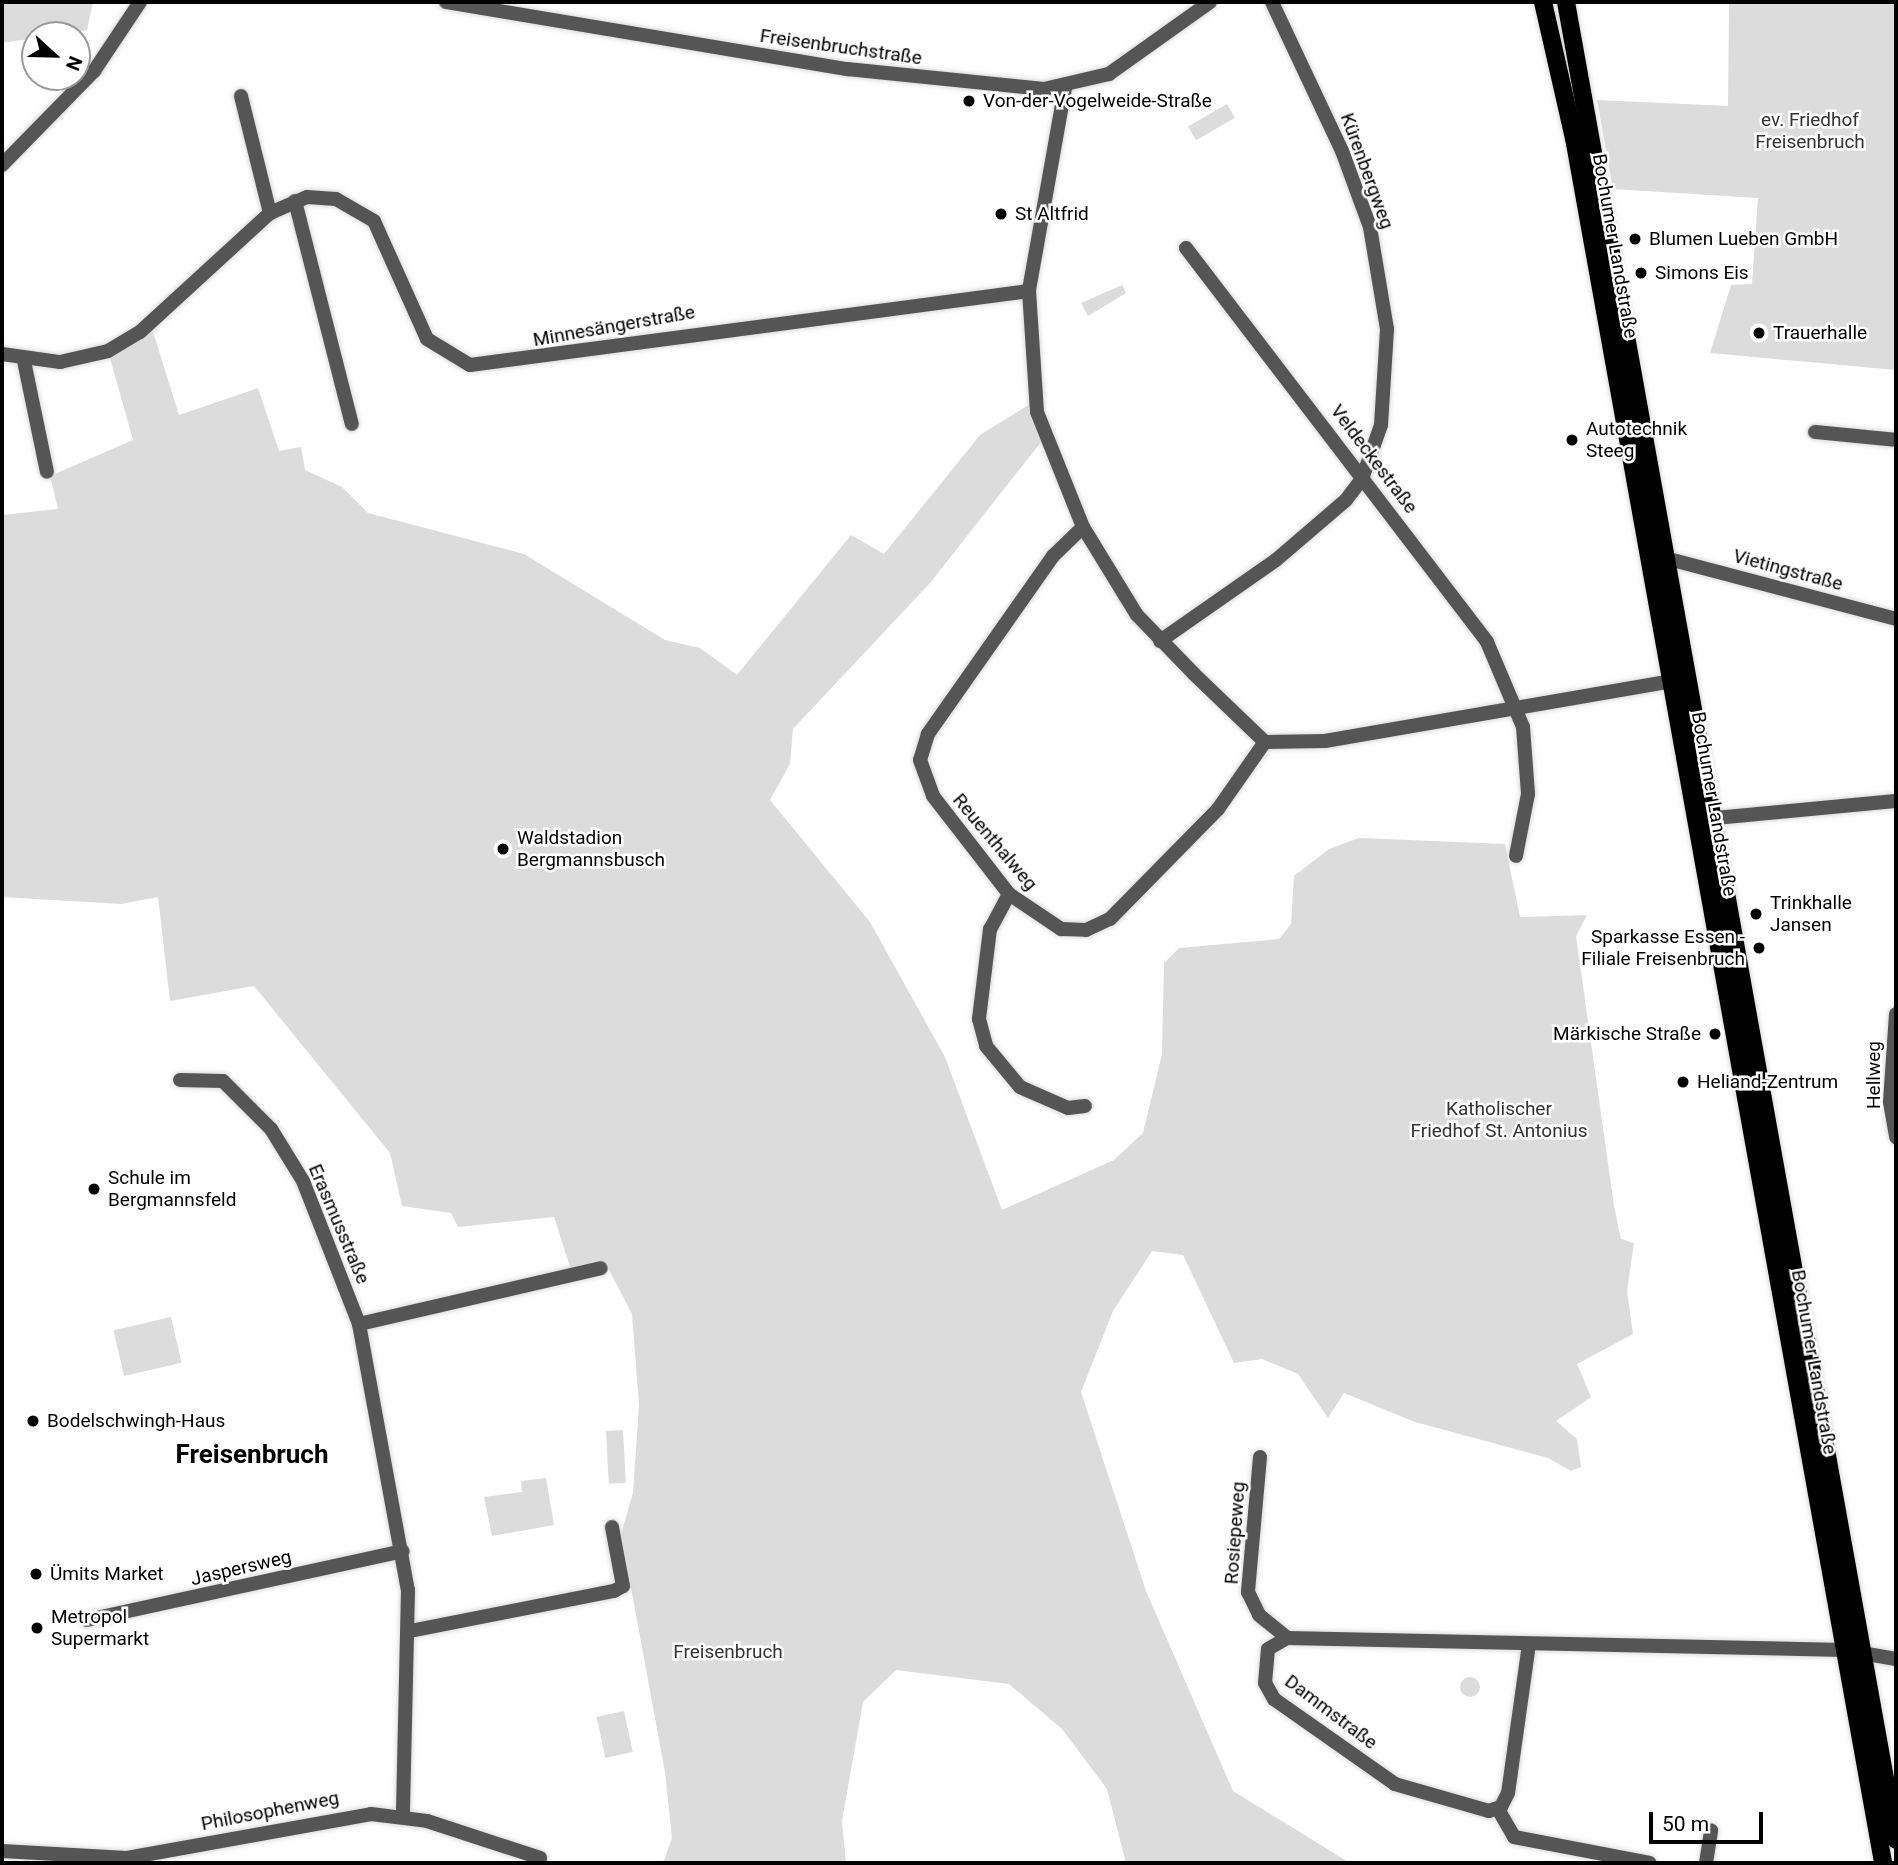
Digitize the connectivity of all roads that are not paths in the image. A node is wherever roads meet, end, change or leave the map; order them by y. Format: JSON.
{"nodes":[{"id":1,"x":140,"y":2,"type":"edge"},
{"id":2,"x":446,"y":2,"type":"edge"},
{"id":3,"x":542,"y":2,"type":"edge"},
{"id":4,"x":1210,"y":2,"type":"edge"},
{"id":5,"x":1272,"y":2,"type":"edge"},
{"id":6,"x":1543,"y":2,"type":"edge"},
{"id":7,"x":1566,"y":2,"type":"edge"},
{"id":8,"x":539,"y":18,"type":"junction"},
{"id":9,"x":1065,"y":88,"type":"junction"},
{"id":10,"x":241,"y":96,"type":"dead end"},
{"id":11,"x":2,"y":165,"type":"edge"},
{"id":12,"x":295,"y":201,"type":"junction"},
{"id":13,"x":270,"y":213,"type":"junction"},
{"id":14,"x":1186,"y":248,"type":"dead end"},
{"id":15,"x":1029,"y":291,"type":"junction"},
{"id":16,"x":2,"y":354,"type":"edge"},
{"id":17,"x":24,"y":361,"type":"junction"},
{"id":18,"x":352,"y":424,"type":"dead end"},
{"id":19,"x":1815,"y":432,"type":"dead end"},
{"id":20,"x":1896,"y":440,"type":"edge"},
{"id":21,"x":47,"y":472,"type":"dead end"},
{"id":22,"x":1362,"y":479,"type":"junction"},
{"id":23,"x":1083,"y":527,"type":"junction"},
{"id":24,"x":1669,"y":559,"type":"junction"},
{"id":25,"x":1896,"y":619,"type":"edge"},
{"id":26,"x":1160,"y":641,"type":"junction"},
{"id":27,"x":1671,"y":681,"type":"junction"},
{"id":28,"x":1510,"y":704,"type":"junction"},
{"id":29,"x":1265,"y":742,"type":"junction"},
{"id":30,"x":1896,"y":801,"type":"edge"},
{"id":31,"x":1713,"y":817,"type":"junction"},
{"id":32,"x":1695,"y":820,"type":"junction"},
{"id":33,"x":1516,"y":856,"type":"dead end"},
{"id":34,"x":1009,"y":894,"type":"junction"},
{"id":35,"x":1896,"y":1014,"type":"edge"},
{"id":36,"x":180,"y":1080,"type":"dead end"},
{"id":37,"x":1085,"y":1106,"type":"dead end"},
{"id":38,"x":1896,"y":1137,"type":"edge"},
{"id":39,"x":601,"y":1268,"type":"dead end"},
{"id":40,"x":359,"y":1324,"type":"junction"},
{"id":41,"x":1260,"y":1457,"type":"dead end"},
{"id":42,"x":612,"y":1527,"type":"dead end"},
{"id":43,"x":403,"y":1551,"type":"junction"},
{"id":44,"x":87,"y":1620,"type":"dead end"},
{"id":45,"x":410,"y":1631,"type":"junction"},
{"id":46,"x":1287,"y":1638,"type":"junction"},
{"id":47,"x":1529,"y":1644,"type":"junction"},
{"id":48,"x":1844,"y":1650,"type":"junction"},
{"id":49,"x":1863,"y":1654,"type":"junction"},
{"id":50,"x":1896,"y":1659,"type":"edge"},
{"id":51,"x":1498,"y":1809,"type":"junction"},
{"id":52,"x":403,"y":1815,"type":"junction"},
{"id":53,"x":1712,"y":1830,"type":"dead end"},
{"id":54,"x":1896,"y":1840,"type":"edge"},
{"id":55,"x":2,"y":1851,"type":"edge"},
{"id":56,"x":514,"y":1857,"type":"edge"},
{"id":57,"x":540,"y":1858,"type":"dead end"},
{"id":58,"x":127,"y":1861,"type":"edge"},
{"id":59,"x":1650,"y":1863,"type":"edge"},
{"id":60,"x":1706,"y":1863,"type":"edge"},
{"id":61,"x":1883,"y":1863,"type":"edge"}],
"edges":[{"from":1,"to":11,"type":"street"},
{"from":2,"to":8,"type":"street","name":"Freisenbruchstraße"},
{"from":3,"to":8,"type":"street"},
{"from":4,"to":9,"type":"street","name":"Freisenbruchstraße"},
{"from":5,"to":22,"type":"street","name":"Kürenbergweg"},
{"from":6,"to":27,"type":"main road","name":"Bochumer Landstraße"},
{"from":7,"to":24,"type":"main road","name":"Bochumer Landstraße"},
{"from":8,"to":9,"type":"street","name":"Freisenbruchstraße"},
{"from":9,"to":15,"type":"street"},
{"from":10,"to":13,"type":"street"},
{"from":12,"to":13,"type":"street","name":"Minnesängerstraße"},
{"from":12,"to":15,"type":"street","name":"Minnesängerstraße"},
{"from":12,"to":18,"type":"street"},
{"from":13,"to":17,"type":"street","name":"Minnesängerstraße"},
{"from":14,"to":22,"type":"street","name":"Veldeckestraße"},
{"from":15,"to":23,"type":"street"},
{"from":16,"to":17,"type":"street","name":"Minnesängerstraße"},
{"from":17,"to":21,"type":"street"},
{"from":19,"to":20,"type":"street"},
{"from":22,"to":26,"type":"street","name":"Kürenbergweg"},
{"from":22,"to":28,"type":"street","name":"Veldeckestraße"},
{"from":23,"to":26,"type":"street"},
{"from":23,"to":34,"type":"street","name":"Reuenthalweg"},
{"from":24,"to":25,"type":"street","name":"Vietingstraße"},
{"from":24,"to":31,"type":"main road","name":"Bochumer Landstraße"},
{"from":26,"to":29,"type":"street"},
{"from":27,"to":28,"type":"street"},
{"from":27,"to":32,"type":"main road","name":"Bochumer Landstraße"},
{"from":28,"to":29,"type":"street"},
{"from":28,"to":33,"type":"street"},
{"from":29,"to":34,"type":"street","name":"Reuenthalweg"},
{"from":30,"to":31,"type":"street"},
{"from":31,"to":32,"type":"street"},
{"from":31,"to":49,"type":"main road","name":"Bochumer Landstraße"},
{"from":32,"to":48,"type":"main road","name":"Bochumer Landstraße"},
{"from":34,"to":37,"type":"street"},
{"from":35,"to":38,"type":"street","name":"Hellweg"},
{"from":36,"to":40,"type":"street","name":"Erasmusstraße"},
{"from":39,"to":40,"type":"street"},
{"from":40,"to":43,"type":"street","name":"Erasmusstraße"},
{"from":41,"to":46,"type":"street","name":"Rosiepeweg"},
{"from":42,"to":45,"type":"street"},
{"from":43,"to":44,"type":"street","name":"Jaspersweg"},
{"from":43,"to":45,"type":"street","name":"Erasmusstraße"},
{"from":45,"to":52,"type":"street","name":"Erasmusstraße"},
{"from":46,"to":47,"type":"street"},
{"from":46,"to":51,"type":"street","name":"Dammstraße"},
{"from":47,"to":48,"type":"street"},
{"from":47,"to":51,"type":"street"},
{"from":48,"to":49,"type":"street"},
{"from":48,"to":61,"type":"main road","name":"Bochumer Landstraße"},
{"from":49,"to":50,"type":"street"},
{"from":49,"to":54,"type":"main road","name":"Bochumer Landstraße"},
{"from":51,"to":59,"type":"street"},
{"from":52,"to":56,"type":"street","name":"Philosophenweg"},
{"from":52,"to":58,"type":"street","name":"Philosophenweg"},
{"from":53,"to":60,"type":"street"},
{"from":55,"to":58,"type":"street","name":"Philosophenweg"},
{"from":56,"to":57,"type":"street","name":"Philosophenweg"}]}
